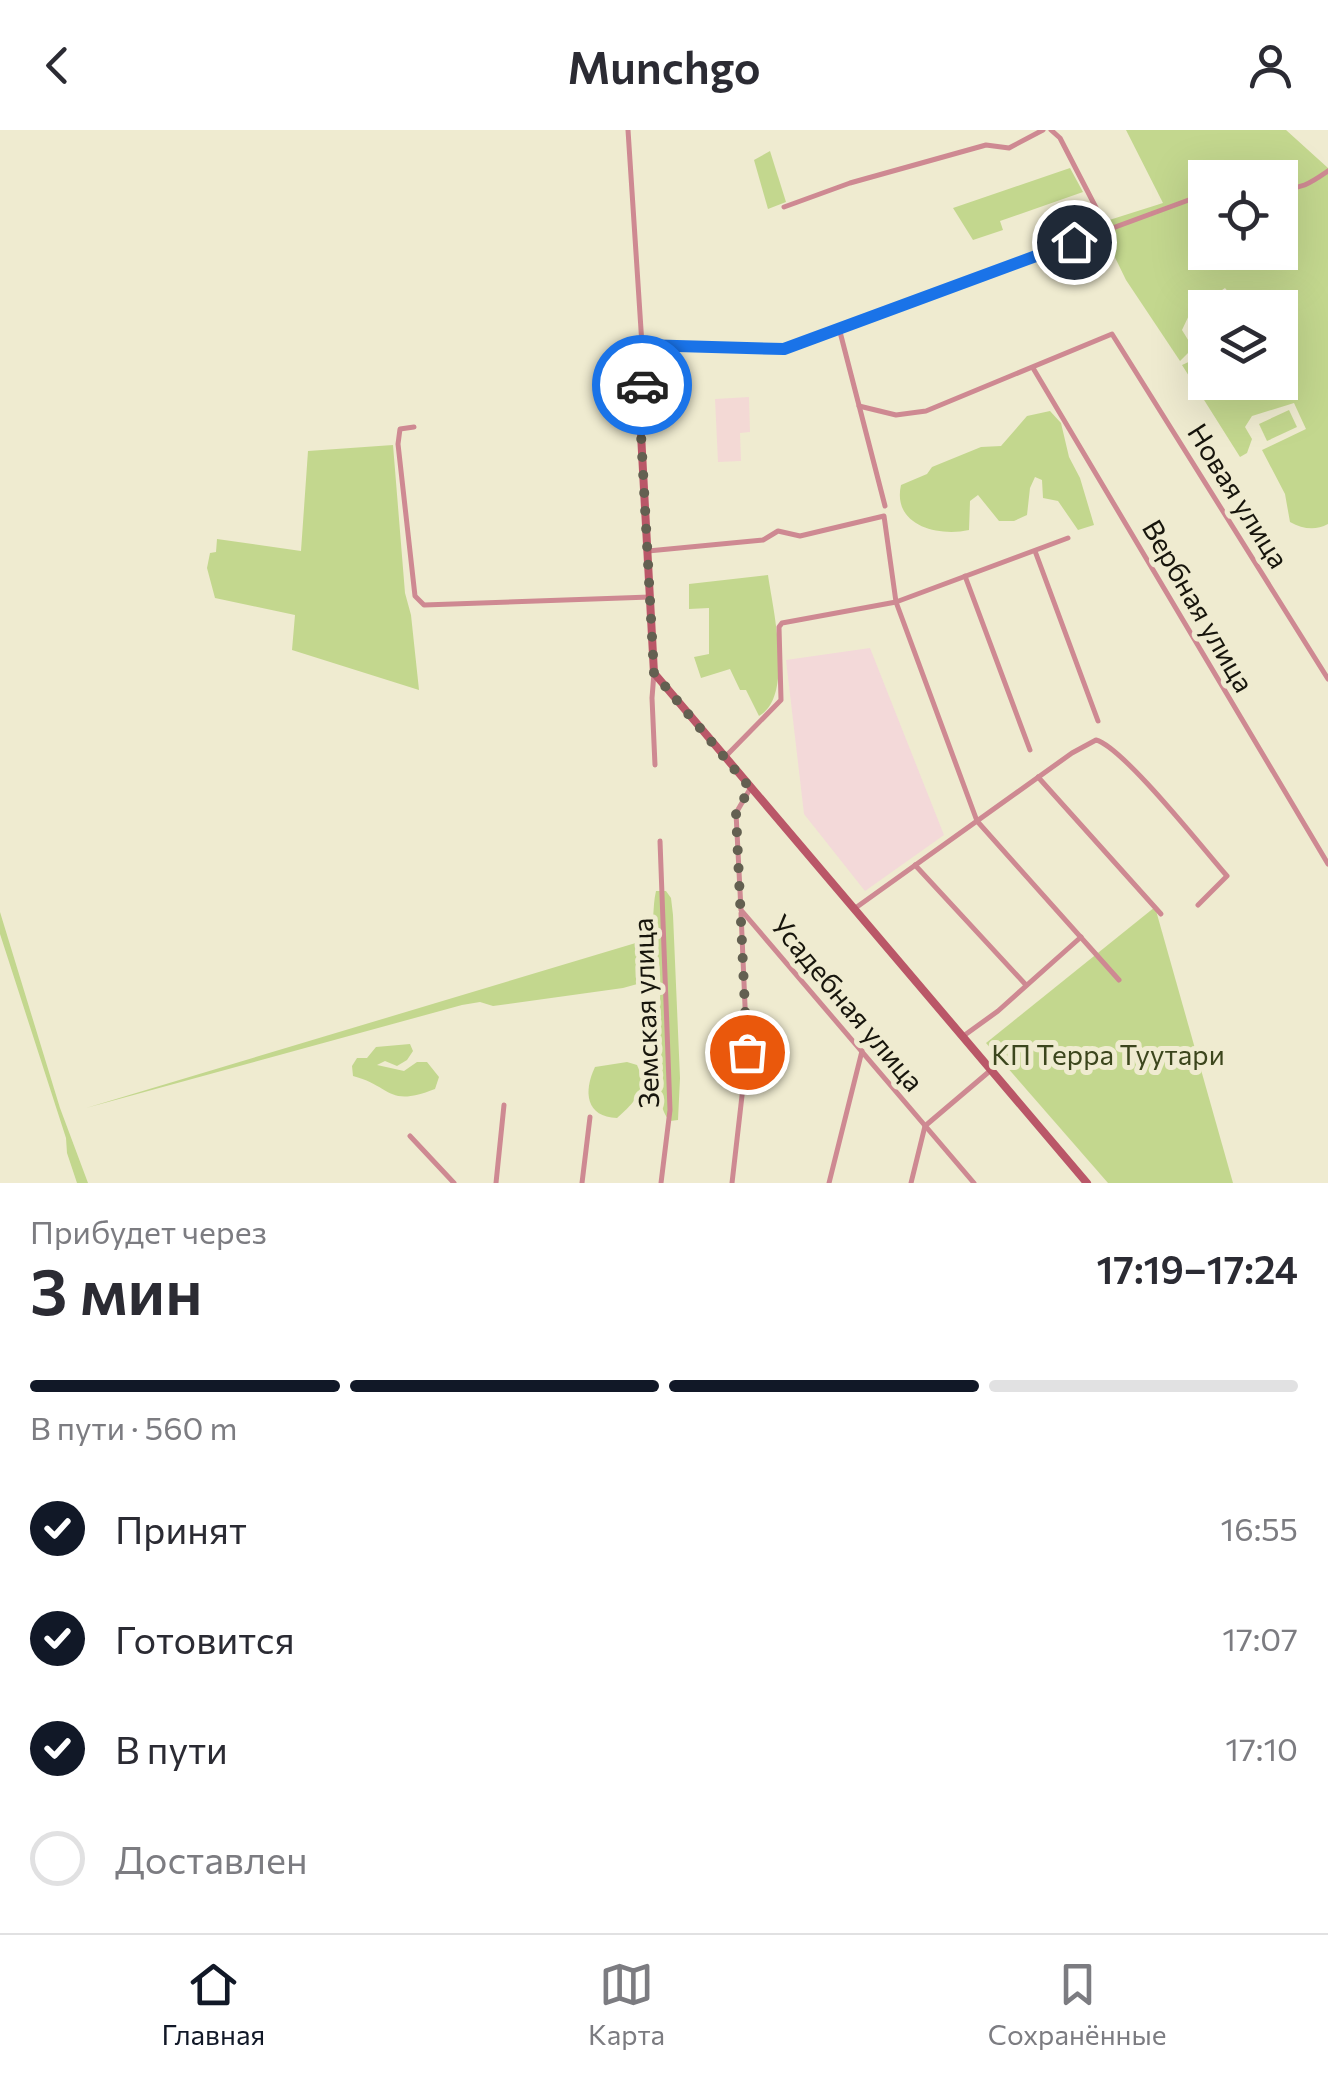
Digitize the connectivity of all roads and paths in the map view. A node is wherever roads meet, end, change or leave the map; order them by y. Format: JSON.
{"nodes":[{"id":1,"x":628,"y":130,"type":"edge"},
{"id":2,"x":1043,"y":130,"type":"edge"},
{"id":3,"x":1051,"y":130,"type":"edge"},
{"id":4,"x":1328,"y":170,"type":"edge"},
{"id":5,"x":1298,"y":188,"type":"edge"},
{"id":6,"x":1188,"y":200,"type":"edge"},
{"id":7,"x":784,"y":207,"type":"dead end"},
{"id":8,"x":1107,"y":229,"type":"junction"},
{"id":9,"x":839,"y":328,"type":"junction"},
{"id":10,"x":642,"y":345,"type":"junction"},
{"id":11,"x":1032,"y":368,"type":"junction"},
{"id":12,"x":859,"y":406,"type":"junction"},
{"id":13,"x":414,"y":427,"type":"dead end"},
{"id":14,"x":885,"y":506,"type":"dead end"},
{"id":15,"x":1068,"y":538,"type":"dead end"},
{"id":16,"x":1035,"y":550,"type":"junction"},
{"id":17,"x":648,"y":551,"type":"junction"},
{"id":18,"x":966,"y":576,"type":"junction"},
{"id":19,"x":650,"y":598,"type":"junction"},
{"id":20,"x":896,"y":602,"type":"junction"},
{"id":21,"x":654,"y":673,"type":"junction"},
{"id":22,"x":1328,"y":679,"type":"edge"},
{"id":23,"x":1098,"y":722,"type":"dead end"},
{"id":24,"x":1030,"y":750,"type":"dead end"},
{"id":25,"x":724,"y":758,"type":"junction"},
{"id":26,"x":655,"y":765,"type":"dead end"},
{"id":27,"x":1038,"y":778,"type":"junction"},
{"id":28,"x":750,"y":788,"type":"junction"},
{"id":29,"x":977,"y":821,"type":"junction"},
{"id":30,"x":660,"y":841,"type":"dead end"},
{"id":31,"x":1328,"y":864,"type":"edge"},
{"id":32,"x":915,"y":865,"type":"junction"},
{"id":33,"x":1198,"y":906,"type":"dead end"},
{"id":34,"x":854,"y":909,"type":"junction"},
{"id":35,"x":741,"y":910,"type":"junction"},
{"id":36,"x":1161,"y":914,"type":"dead end"},
{"id":37,"x":1081,"y":937,"type":"junction"},
{"id":38,"x":1119,"y":980,"type":"dead end"},
{"id":39,"x":1026,"y":985,"type":"junction"},
{"id":40,"x":962,"y":1037,"type":"junction"},
{"id":41,"x":862,"y":1052,"type":"junction"},
{"id":42,"x":991,"y":1070,"type":"junction"},
{"id":43,"x":504,"y":1105,"type":"dead end"},
{"id":44,"x":590,"y":1117,"type":"dead end"},
{"id":45,"x":926,"y":1126,"type":"junction"},
{"id":46,"x":410,"y":1136,"type":"dead end"},
{"id":47,"x":454,"y":1183,"type":"edge"},
{"id":48,"x":496,"y":1183,"type":"edge"},
{"id":49,"x":582,"y":1183,"type":"edge"},
{"id":50,"x":661,"y":1183,"type":"edge"},
{"id":51,"x":732,"y":1183,"type":"edge"},
{"id":52,"x":829,"y":1183,"type":"edge"},
{"id":53,"x":911,"y":1183,"type":"edge"},
{"id":54,"x":974,"y":1183,"type":"edge"},
{"id":55,"x":1086,"y":1183,"type":"edge"}],
"edges":[{"from":1,"to":10,"type":"street"},
{"from":2,"to":7,"type":"street"},
{"from":3,"to":8,"type":"street"},
{"from":4,"to":5,"type":"street"},
{"from":6,"to":8,"type":"street"},
{"from":8,"to":9,"type":"street"},
{"from":9,"to":10,"type":"street"},
{"from":9,"to":12,"type":"street"},
{"from":10,"to":17,"type":"street"},
{"from":11,"to":12,"type":"street"},
{"from":11,"to":22,"type":"street","name":"Новая улица"},
{"from":11,"to":31,"type":"street","name":"Вербная улица"},
{"from":12,"to":14,"type":"street"},
{"from":13,"to":19,"type":"street"},
{"from":15,"to":16,"type":"street"},
{"from":16,"to":18,"type":"street"},
{"from":16,"to":23,"type":"street"},
{"from":17,"to":19,"type":"street"},
{"from":17,"to":20,"type":"street"},
{"from":18,"to":20,"type":"street"},
{"from":18,"to":24,"type":"street"},
{"from":19,"to":21,"type":"street"},
{"from":20,"to":25,"type":"street"},
{"from":20,"to":29,"type":"street"},
{"from":21,"to":25,"type":"street"},
{"from":21,"to":26,"type":"street"},
{"from":25,"to":28,"type":"street"},
{"from":27,"to":29,"type":"street"},
{"from":27,"to":33,"type":"street"},
{"from":27,"to":36,"type":"street"},
{"from":28,"to":34,"type":"street"},
{"from":28,"to":35,"type":"street","name":"Усадебная улица"},
{"from":29,"to":32,"type":"street"},
{"from":29,"to":37,"type":"street"},
{"from":30,"to":50,"type":"street","name":"Земская улица"},
{"from":32,"to":34,"type":"street"},
{"from":32,"to":39,"type":"street"},
{"from":34,"to":40,"type":"street"},
{"from":35,"to":41,"type":"street","name":"Усадебная улица"},
{"from":35,"to":51,"type":"street"},
{"from":37,"to":38,"type":"street"},
{"from":37,"to":39,"type":"street"},
{"from":39,"to":40,"type":"street"},
{"from":40,"to":42,"type":"street"},
{"from":41,"to":45,"type":"street","name":"Усадебная улица"},
{"from":41,"to":52,"type":"street"},
{"from":42,"to":45,"type":"street"},
{"from":42,"to":55,"type":"street"},
{"from":43,"to":48,"type":"street"},
{"from":44,"to":49,"type":"street"},
{"from":45,"to":53,"type":"street"},
{"from":45,"to":54,"type":"street","name":"Усадебная улица"},
{"from":46,"to":47,"type":"street"}]}
